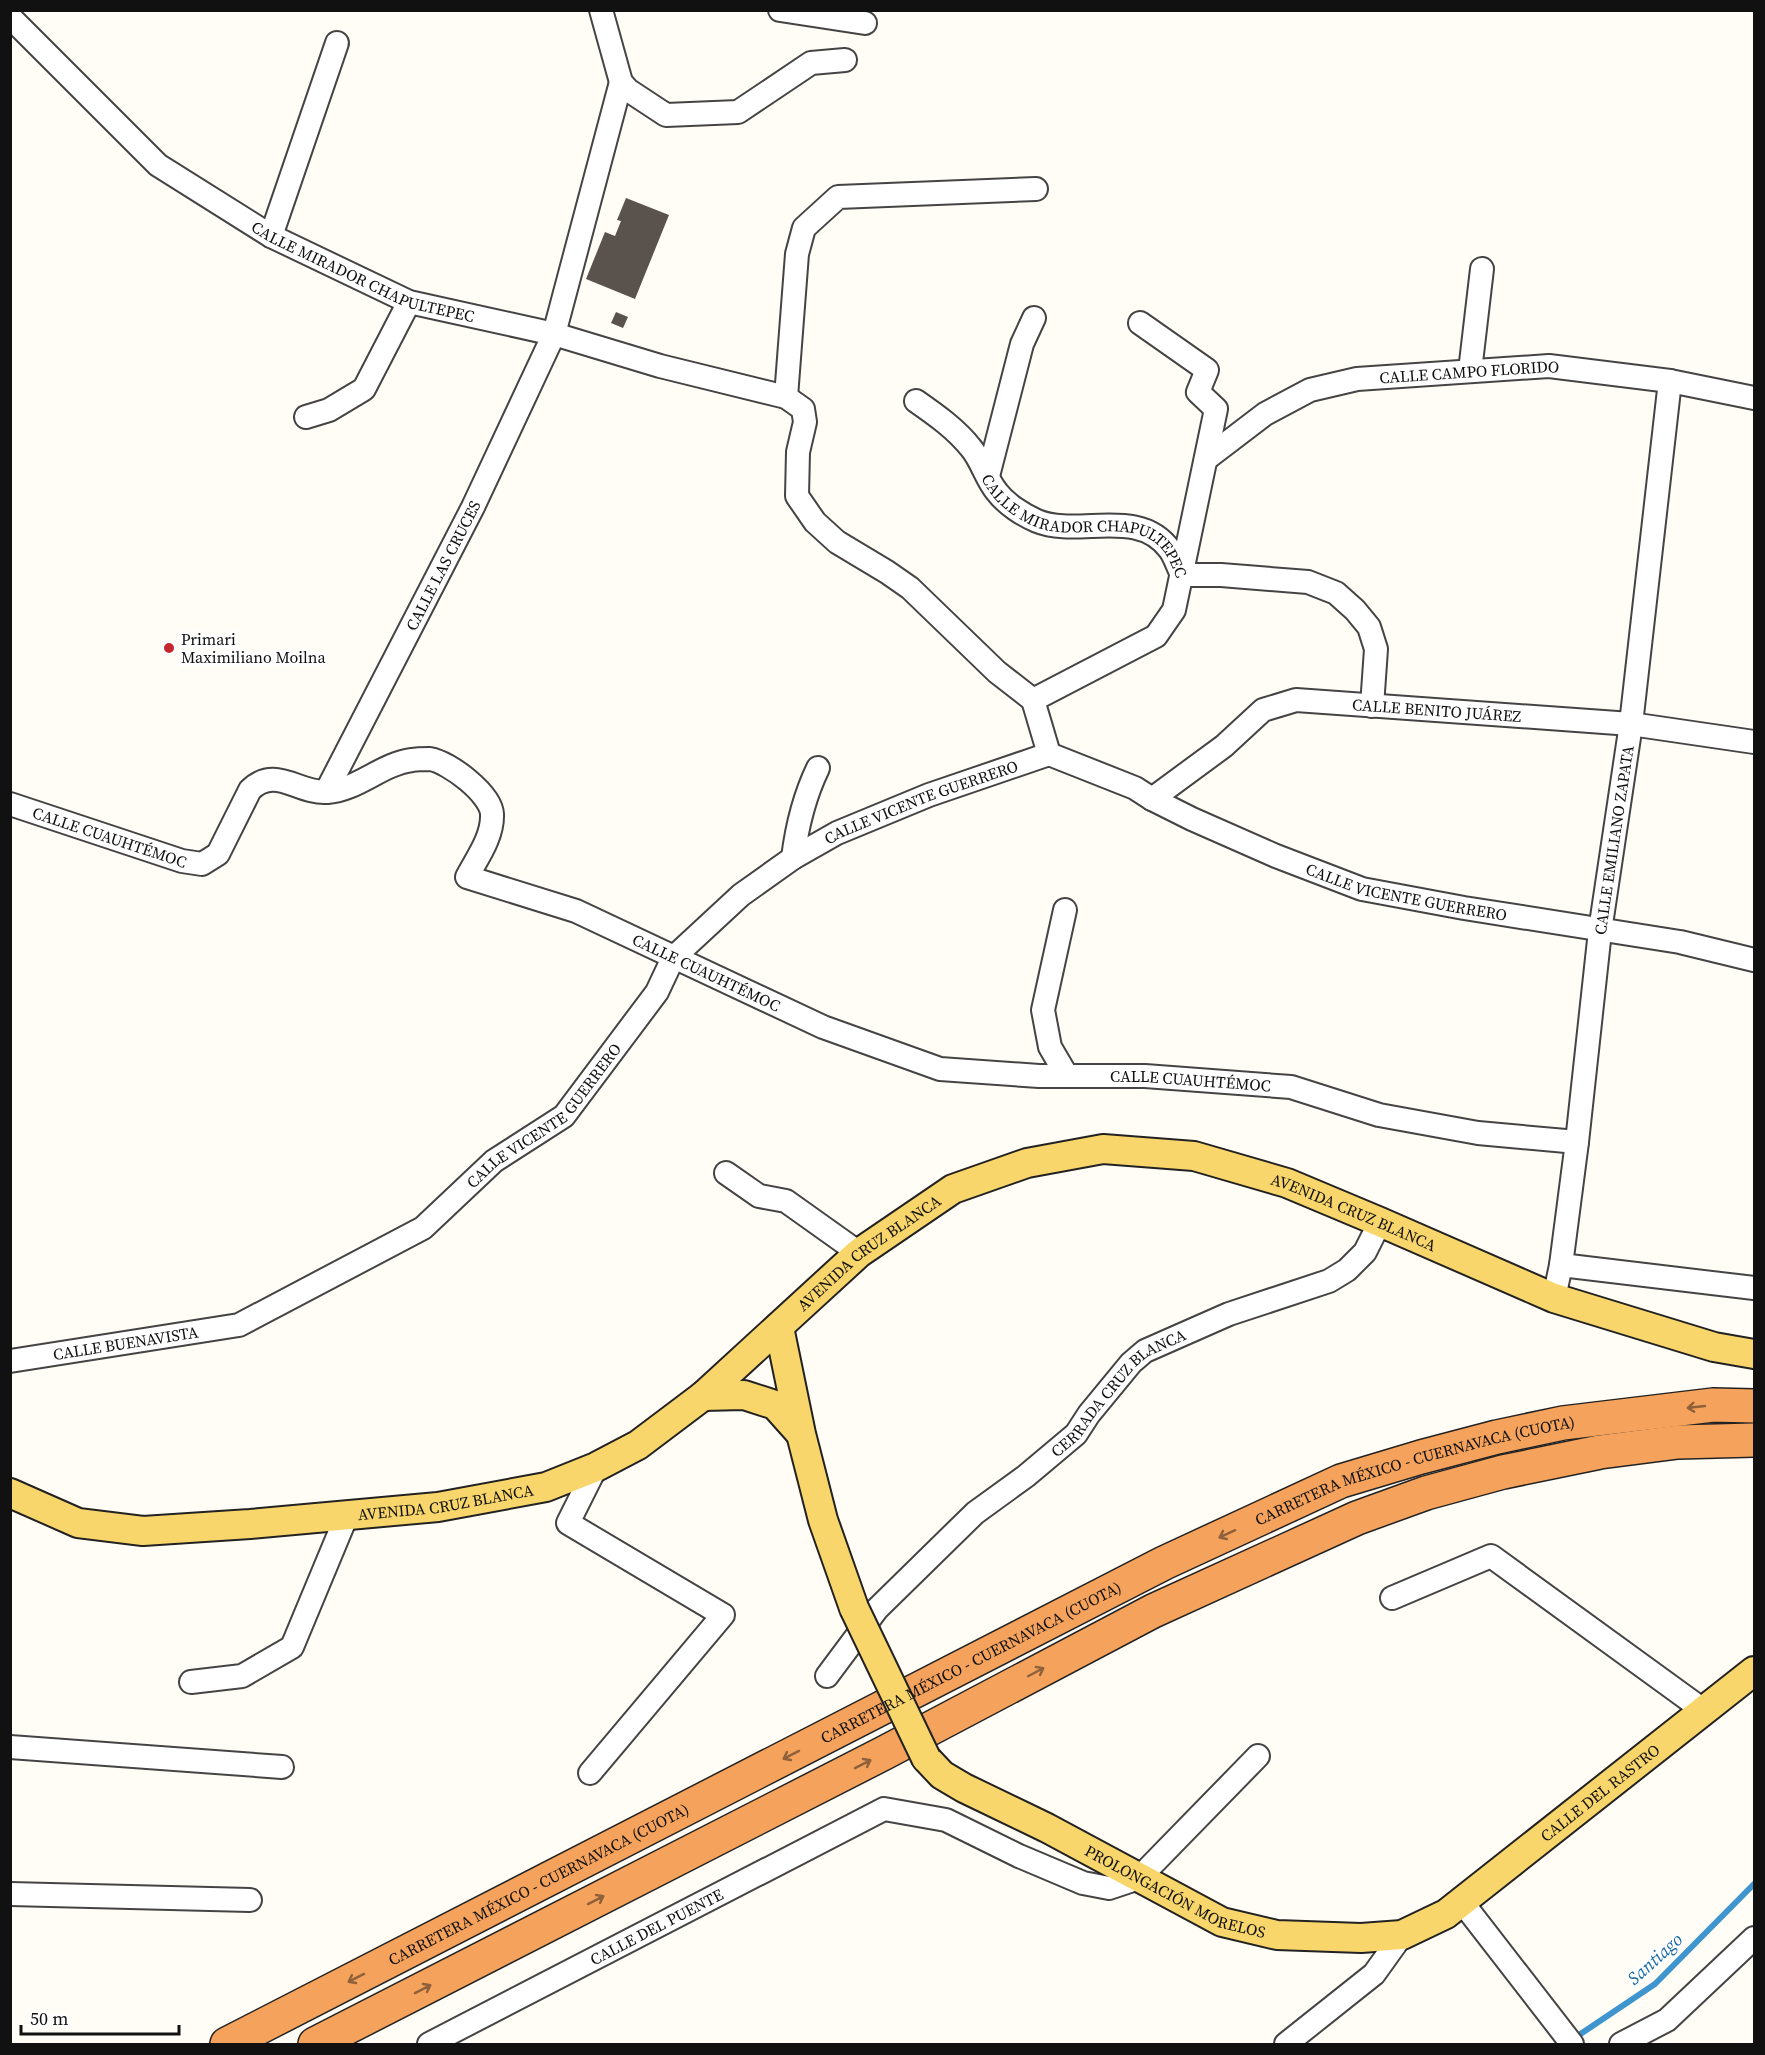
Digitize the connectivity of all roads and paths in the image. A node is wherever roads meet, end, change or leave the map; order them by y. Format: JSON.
{"nodes":[{"id":1,"x":601,"y":10,"type":"edge"},
{"id":2,"x":780,"y":10,"type":"edge"},
{"id":3,"x":10,"y":16,"type":"edge"},
{"id":4,"x":865,"y":23,"type":"dead end"},
{"id":5,"x":337,"y":43,"type":"dead end"},
{"id":6,"x":844,"y":60,"type":"dead end"},
{"id":7,"x":621,"y":82,"type":"junction"},
{"id":8,"x":1036,"y":189,"type":"dead end"},
{"id":9,"x":271,"y":236,"type":"junction"},
{"id":10,"x":1482,"y":269,"type":"dead end"},
{"id":11,"x":409,"y":302,"type":"junction"},
{"id":12,"x":1034,"y":318,"type":"dead end"},
{"id":13,"x":1140,"y":324,"type":"dead end"},
{"id":14,"x":554,"y":334,"type":"junction"},
{"id":15,"x":1470,"y":371,"type":"junction"},
{"id":16,"x":1670,"y":381,"type":"junction"},
{"id":17,"x":786,"y":397,"type":"junction"},
{"id":18,"x":1755,"y":398,"type":"edge"},
{"id":19,"x":916,"y":401,"type":"dead end"},
{"id":20,"x":306,"y":417,"type":"dead end"},
{"id":21,"x":1206,"y":459,"type":"junction"},
{"id":22,"x":988,"y":476,"type":"junction"},
{"id":23,"x":1182,"y":574,"type":"junction"},
{"id":24,"x":1033,"y":700,"type":"junction"},
{"id":25,"x":1372,"y":706,"type":"junction"},
{"id":26,"x":1631,"y":724,"type":"junction"},
{"id":27,"x":1755,"y":742,"type":"edge"},
{"id":28,"x":1049,"y":754,"type":"junction"},
{"id":29,"x":818,"y":768,"type":"dead end"},
{"id":30,"x":326,"y":792,"type":"junction"},
{"id":31,"x":1152,"y":799,"type":"junction"},
{"id":32,"x":10,"y":804,"type":"edge"},
{"id":33,"x":793,"y":858,"type":"junction"},
{"id":34,"x":1065,"y":910,"type":"dead end"},
{"id":35,"x":1600,"y":931,"type":"junction"},
{"id":36,"x":673,"y":958,"type":"junction"},
{"id":37,"x":1755,"y":960,"type":"edge"},
{"id":38,"x":1067,"y":1076,"type":"junction"},
{"id":39,"x":1577,"y":1142,"type":"junction"},
{"id":40,"x":726,"y":1173,"type":"dead end"},
{"id":41,"x":1380,"y":1222,"type":"junction"},
{"id":42,"x":859,"y":1253,"type":"junction"},
{"id":43,"x":1561,"y":1265,"type":"junction"},
{"id":44,"x":1755,"y":1288,"type":"edge"},
{"id":45,"x":1554,"y":1298,"type":"junction"},
{"id":46,"x":239,"y":1325,"type":"joint"},
{"id":47,"x":779,"y":1327,"type":"junction"},
{"id":48,"x":1755,"y":1354,"type":"edge"},
{"id":49,"x":10,"y":1361,"type":"edge"},
{"id":50,"x":703,"y":1396,"type":"junction"},
{"id":51,"x":1755,"y":1406,"type":"edge"},
{"id":52,"x":801,"y":1434,"type":"junction"},
{"id":53,"x":1755,"y":1440,"type":"edge"},
{"id":54,"x":596,"y":1467,"type":"junction"},
{"id":55,"x":10,"y":1493,"type":"edge"},
{"id":56,"x":347,"y":1515,"type":"junction"},
{"id":57,"x":1392,"y":1598,"type":"dead end"},
{"id":58,"x":865,"y":1608,"type":"junction"},
{"id":59,"x":1755,"y":1671,"type":"edge"},
{"id":60,"x":827,"y":1676,"type":"dead end"},
{"id":61,"x":191,"y":1682,"type":"dead end"},
{"id":62,"x":1703,"y":1710,"type":"junction"},
{"id":63,"x":10,"y":1747,"type":"edge"},
{"id":64,"x":1258,"y":1756,"type":"dead end"},
{"id":65,"x":282,"y":1767,"type":"dead end"},
{"id":66,"x":590,"y":1773,"type":"dead end"},
{"id":67,"x":1139,"y":1878,"type":"junction"},
{"id":68,"x":10,"y":1894,"type":"edge"},
{"id":69,"x":250,"y":1900,"type":"dead end"},
{"id":70,"x":1454,"y":1908,"type":"junction"},
{"id":71,"x":1402,"y":1935,"type":"junction"},
{"id":72,"x":1755,"y":1938,"type":"edge"},
{"id":73,"x":1568,"y":2039,"type":"edge"},
{"id":74,"x":227,"y":2044,"type":"edge"},
{"id":75,"x":315,"y":2044,"type":"edge"},
{"id":76,"x":429,"y":2044,"type":"edge"},
{"id":77,"x":1286,"y":2044,"type":"edge"},
{"id":78,"x":1621,"y":2044,"type":"edge"}],
"edges":[{"from":1,"to":7,"type":"street"},
{"from":2,"to":4,"type":"street"},
{"from":3,"to":9,"type":"street","name":"CALLE MIRADOR CHAPULTEPEC"},
{"from":5,"to":9,"type":"street"},
{"from":6,"to":7,"type":"street"},
{"from":7,"to":14,"type":"street","name":"CALLE LAS CRUCES"},
{"from":8,"to":17,"type":"street"},
{"from":9,"to":11,"type":"street","name":"CALLE MIRADOR CHAPULTEPEC"},
{"from":10,"to":15,"type":"street"},
{"from":11,"to":14,"type":"street","name":"CALLE MIRADOR CHAPULTEPEC"},
{"from":11,"to":20,"type":"street"},
{"from":12,"to":22,"type":"street"},
{"from":13,"to":21,"type":"street"},
{"from":14,"to":17,"type":"street","name":"CALLE MIRADOR CHAPULTEPEC"},
{"from":14,"to":30,"type":"street","name":"CALLE LAS CRUCES"},
{"from":15,"to":16,"type":"street","name":"CALLE CAMPO FLORIDO"},
{"from":15,"to":21,"type":"street","name":"CALLE CAMPO FLORIDO"},
{"from":16,"to":18,"type":"street","name":"CALLE CAMPO FLORIDO"},
{"from":16,"to":26,"type":"street","name":"CALLE EMILIANO ZAPATA"},
{"from":17,"to":24,"type":"street"},
{"from":19,"to":22,"type":"street","name":"CALLE MIRADOR CHAPULTEPEC"},
{"from":21,"to":23,"type":"street"},
{"from":22,"to":23,"type":"street","name":"CALLE MIRADOR CHAPULTEPEC"},
{"from":23,"to":24,"type":"street"},
{"from":23,"to":25,"type":"street","name":"CALLE MIRADOR CHAPULTEPEC"},
{"from":24,"to":28,"type":"street"},
{"from":25,"to":26,"type":"street","name":"CALLE BENITO JUÁREZ"},
{"from":25,"to":31,"type":"street","name":"CALLE BENITO JUÁREZ"},
{"from":26,"to":27,"type":"street","name":"CALLE BENITO JUÁREZ"},
{"from":26,"to":35,"type":"street","name":"CALLE EMILIANO ZAPATA"},
{"from":28,"to":31,"type":"street","name":"CALLE VICENTE GUERRERO"},
{"from":28,"to":33,"type":"street","name":"CALLE VICENTE GUERRERO"},
{"from":29,"to":33,"type":"street"},
{"from":30,"to":32,"type":"street","name":"CALLE CUAUHTÉMOC"},
{"from":30,"to":36,"type":"street","name":"CALLE CUAUHTÉMOC"},
{"from":31,"to":35,"type":"street","name":"CALLE VICENTE GUERRERO"},
{"from":33,"to":36,"type":"street","name":"CALLE VICENTE GUERRERO"},
{"from":34,"to":38,"type":"street"},
{"from":35,"to":37,"type":"street","name":"CALLE VICENTE GUERRERO"},
{"from":35,"to":39,"type":"street","name":"CALLE EMILIANO ZAPATA"},
{"from":36,"to":38,"type":"street","name":"CALLE CUAUHTÉMOC"},
{"from":36,"to":46,"type":"street","name":"CALLE VICENTE GUERRERO"},
{"from":38,"to":39,"type":"street","name":"CALLE CUAUHTÉMOC"},
{"from":39,"to":43,"type":"street","name":"CALLE EMILIANO ZAPATA"},
{"from":40,"to":42,"type":"street"},
{"from":41,"to":42,"type":"main road","name":"AVENIDA CRUZ BLANCA"},
{"from":41,"to":45,"type":"main road","name":"AVENIDA CRUZ BLANCA"},
{"from":41,"to":58,"type":"street","name":"CERRADA CRUZ BLANCA"},
{"from":42,"to":47,"type":"main road","name":"AVENIDA CRUZ BLANCA"},
{"from":43,"to":44,"type":"street"},
{"from":43,"to":45,"type":"street","name":"CALLE EMILIANO ZAPATA"},
{"from":45,"to":48,"type":"main road","name":"AVENIDA CRUZ BLANCA"},
{"from":46,"to":49,"type":"street","name":"CALLE BUENAVISTA"},
{"from":47,"to":50,"type":"main road","name":"AVENIDA CRUZ BLANCA"},
{"from":47,"to":52,"type":"main road"},
{"from":50,"to":52,"type":"main road"},
{"from":50,"to":54,"type":"main road","name":"AVENIDA CRUZ BLANCA"},
{"from":51,"to":74,"type":"highway","name":"CARRETERA MÉXICO - CUERNAVACA (CUOTA)","one_way":true},
{"from":52,"to":58,"type":"main road"},
{"from":75,"to":53,"type":"highway","name":"CARRETERA MÉXICO - CUERNAVACA (CUOTA)","one_way":true},
{"from":54,"to":56,"type":"main road","name":"AVENIDA CRUZ BLANCA"},
{"from":54,"to":66,"type":"street"},
{"from":55,"to":56,"type":"main road","name":"AVENIDA CRUZ BLANCA"},
{"from":56,"to":61,"type":"street"},
{"from":57,"to":62,"type":"street"},
{"from":58,"to":60,"type":"street","name":"CERRADA CRUZ BLANCA"},
{"from":58,"to":67,"type":"main road","name":"PROLONGACIÓN MORELOS","bridge":true},
{"from":59,"to":62,"type":"main road","name":"CALLE DEL RASTRO"},
{"from":62,"to":70,"type":"main road","name":"CALLE DEL RASTRO"},
{"from":63,"to":65,"type":"street"},
{"from":64,"to":67,"type":"street"},
{"from":67,"to":71,"type":"main road","name":"PROLONGACIÓN MORELOS"},
{"from":67,"to":76,"type":"street","name":"CALLE DEL PUENTE"},
{"from":68,"to":69,"type":"street"},
{"from":70,"to":71,"type":"main road","name":"PROLONGACIÓN MORELOS"},
{"from":70,"to":73,"type":"street"},
{"from":71,"to":77,"type":"street"},
{"from":72,"to":78,"type":"street"}]}
